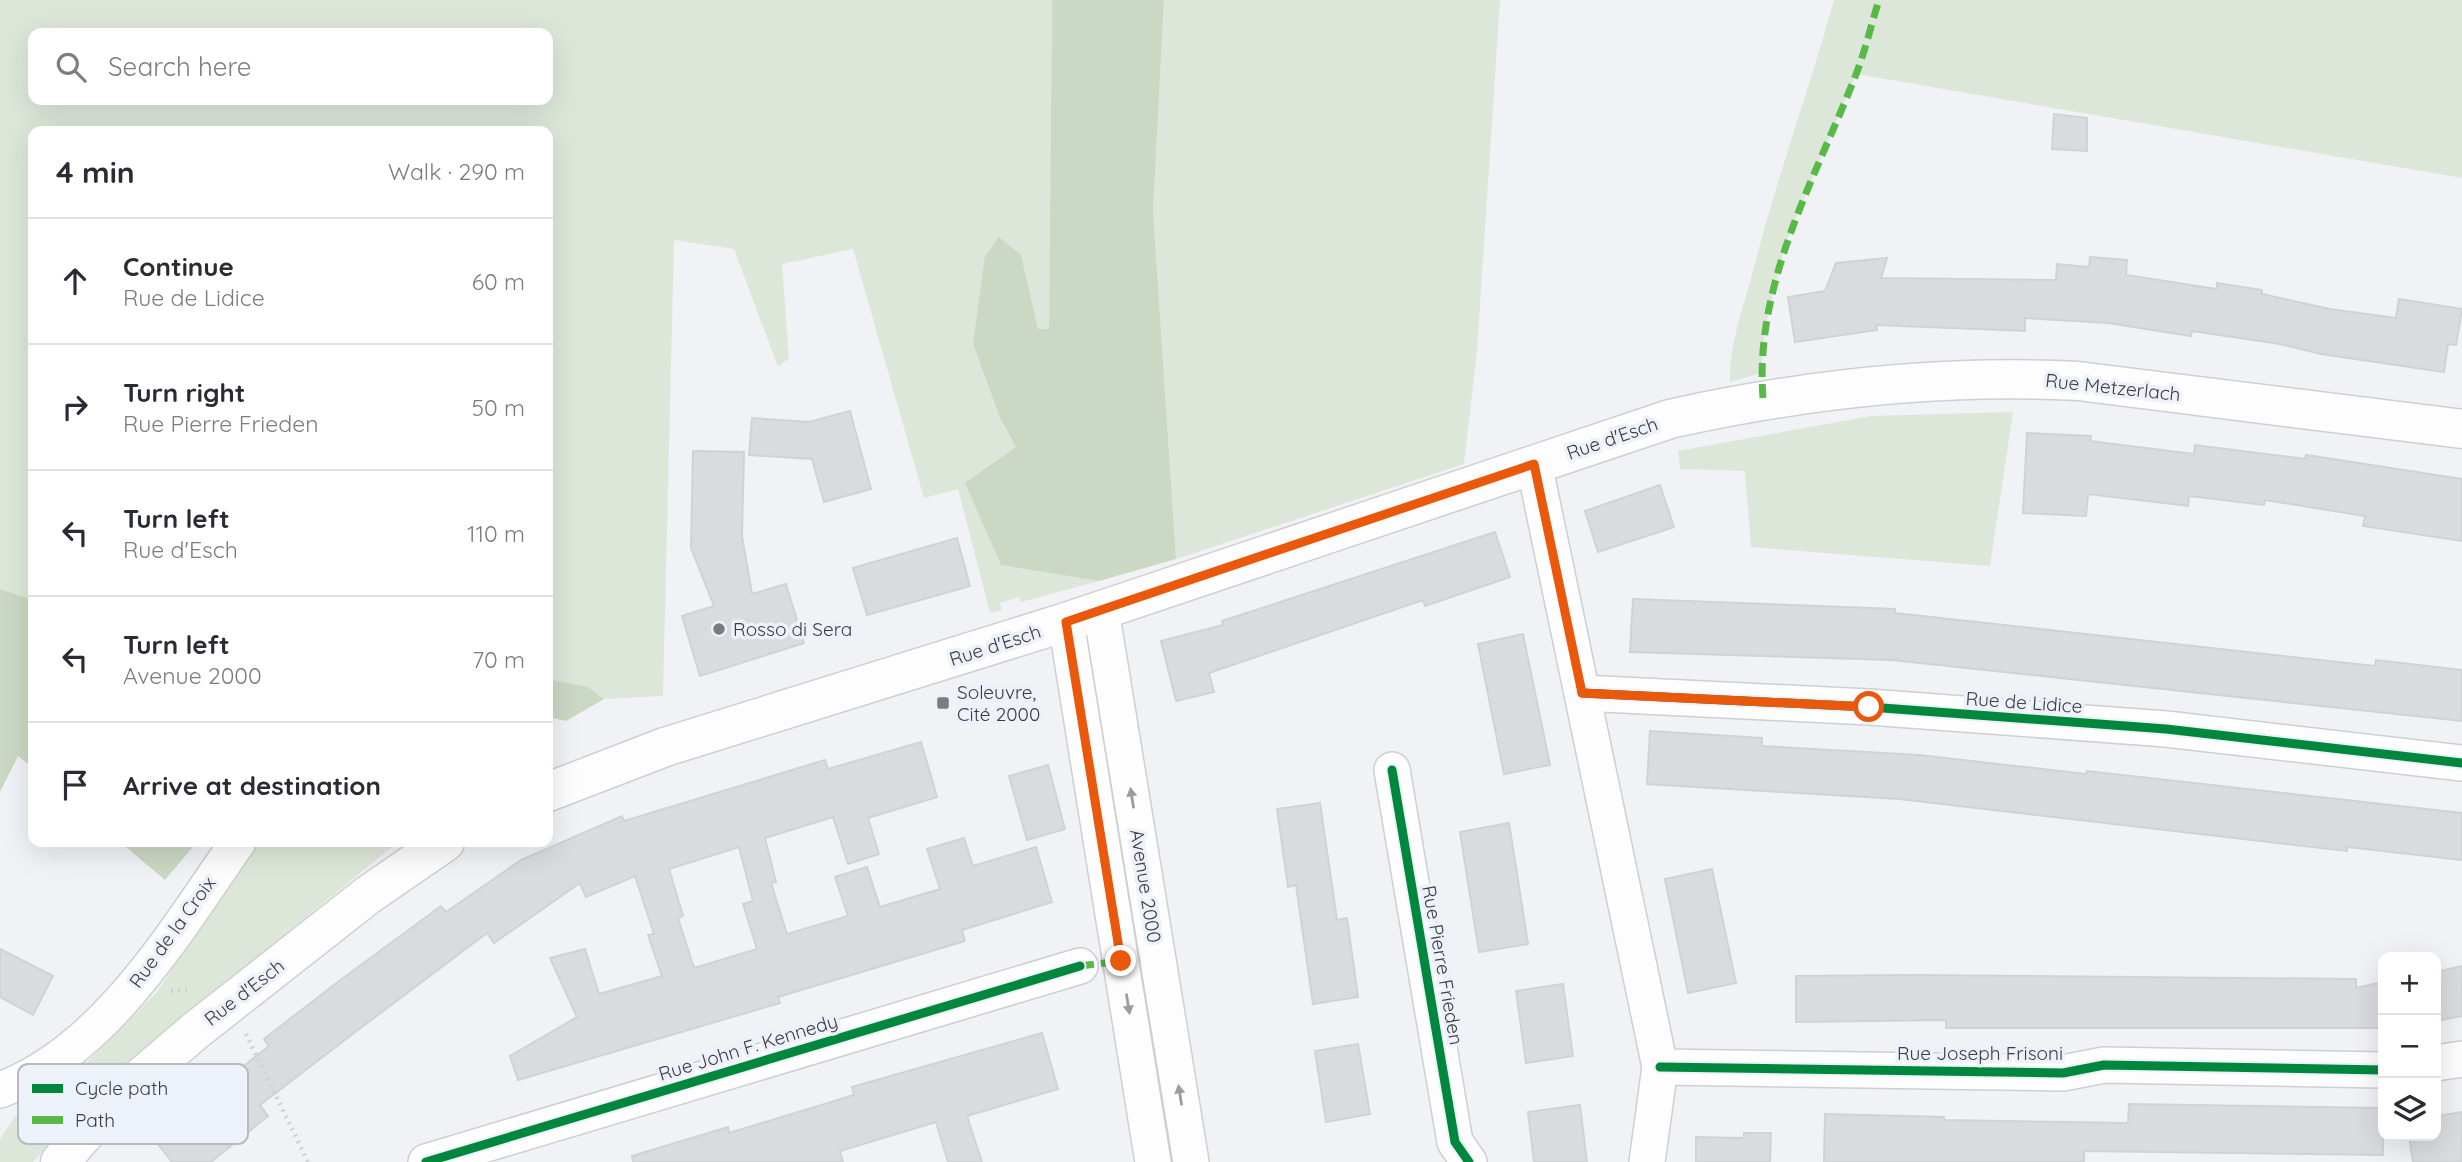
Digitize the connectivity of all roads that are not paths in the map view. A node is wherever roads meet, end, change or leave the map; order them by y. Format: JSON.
{"nodes":[{"id":1,"x":1763,"y":398,"type":"joint"},
{"id":2,"x":2462,"y":429,"type":"edge"},
{"id":3,"x":1534,"y":464,"type":"junction"},
{"id":4,"x":1084,"y":616,"type":"junction"},
{"id":5,"x":1582,"y":693,"type":"junction"},
{"id":6,"x":2462,"y":763,"type":"edge"},
{"id":7,"x":1392,"y":769,"type":"dead end"},
{"id":8,"x":553,"y":790,"type":"edge"},
{"id":9,"x":234,"y":847,"type":"edge"},
{"id":10,"x":438,"y":847,"type":"edge"},
{"id":11,"x":1080,"y":966,"type":"dead end"},
{"id":12,"x":2462,"y":1059,"type":"edge"},
{"id":13,"x":2441,"y":1062,"type":"edge"},
{"id":14,"x":50,"y":1064,"type":"edge"},
{"id":15,"x":158,"y":1064,"type":"edge"},
{"id":16,"x":1660,"y":1067,"type":"junction"},
{"id":17,"x":2378,"y":1070,"type":"edge"},
{"id":18,"x":18,"y":1084,"type":"edge"},
{"id":19,"x":0,"y":1090,"type":"edge"},
{"id":20,"x":76,"y":1144,"type":"edge"},
{"id":21,"x":60,"y":1162,"type":"edge"},
{"id":22,"x":426,"y":1162,"type":"edge"},
{"id":23,"x":1153,"y":1162,"type":"edge"},
{"id":24,"x":1191,"y":1162,"type":"edge"},
{"id":25,"x":1469,"y":1162,"type":"edge"},
{"id":26,"x":1647,"y":1162,"type":"edge"}],
"edges":[{"from":1,"to":2,"type":"main road","name":"Rue Metzerlach"},
{"from":1,"to":3,"type":"main road","name":"Rue d'Esch"},
{"from":3,"to":4,"type":"main road","name":"Rue d'Esch"},
{"from":3,"to":5,"type":"street"},
{"from":4,"to":8,"type":"main road","name":"Rue d'Esch"},
{"from":4,"to":23,"type":"street","name":"Avenue 2000","one_way":true},
{"from":24,"to":4,"type":"street","name":"Avenue 2000","one_way":true},
{"from":5,"to":6,"type":"street","name":"Rue de Lidice"},
{"from":5,"to":16,"type":"street"},
{"from":7,"to":25,"type":"street","name":"Rue Pierre Frieden"},
{"from":9,"to":14,"type":"street","name":"Rue de la Croix"},
{"from":10,"to":15,"type":"main road","name":"Rue d'Esch"},
{"from":11,"to":22,"type":"street","name":"Rue John F. Kennedy"},
{"from":12,"to":13,"type":"street"},
{"from":16,"to":17,"type":"street","name":"Rue Joseph Frisoni"},
{"from":16,"to":26,"type":"street"},
{"from":18,"to":19,"type":"street","name":"Rue de la Croix"},
{"from":20,"to":21,"type":"main road","name":"Rue d'Esch"}]}
